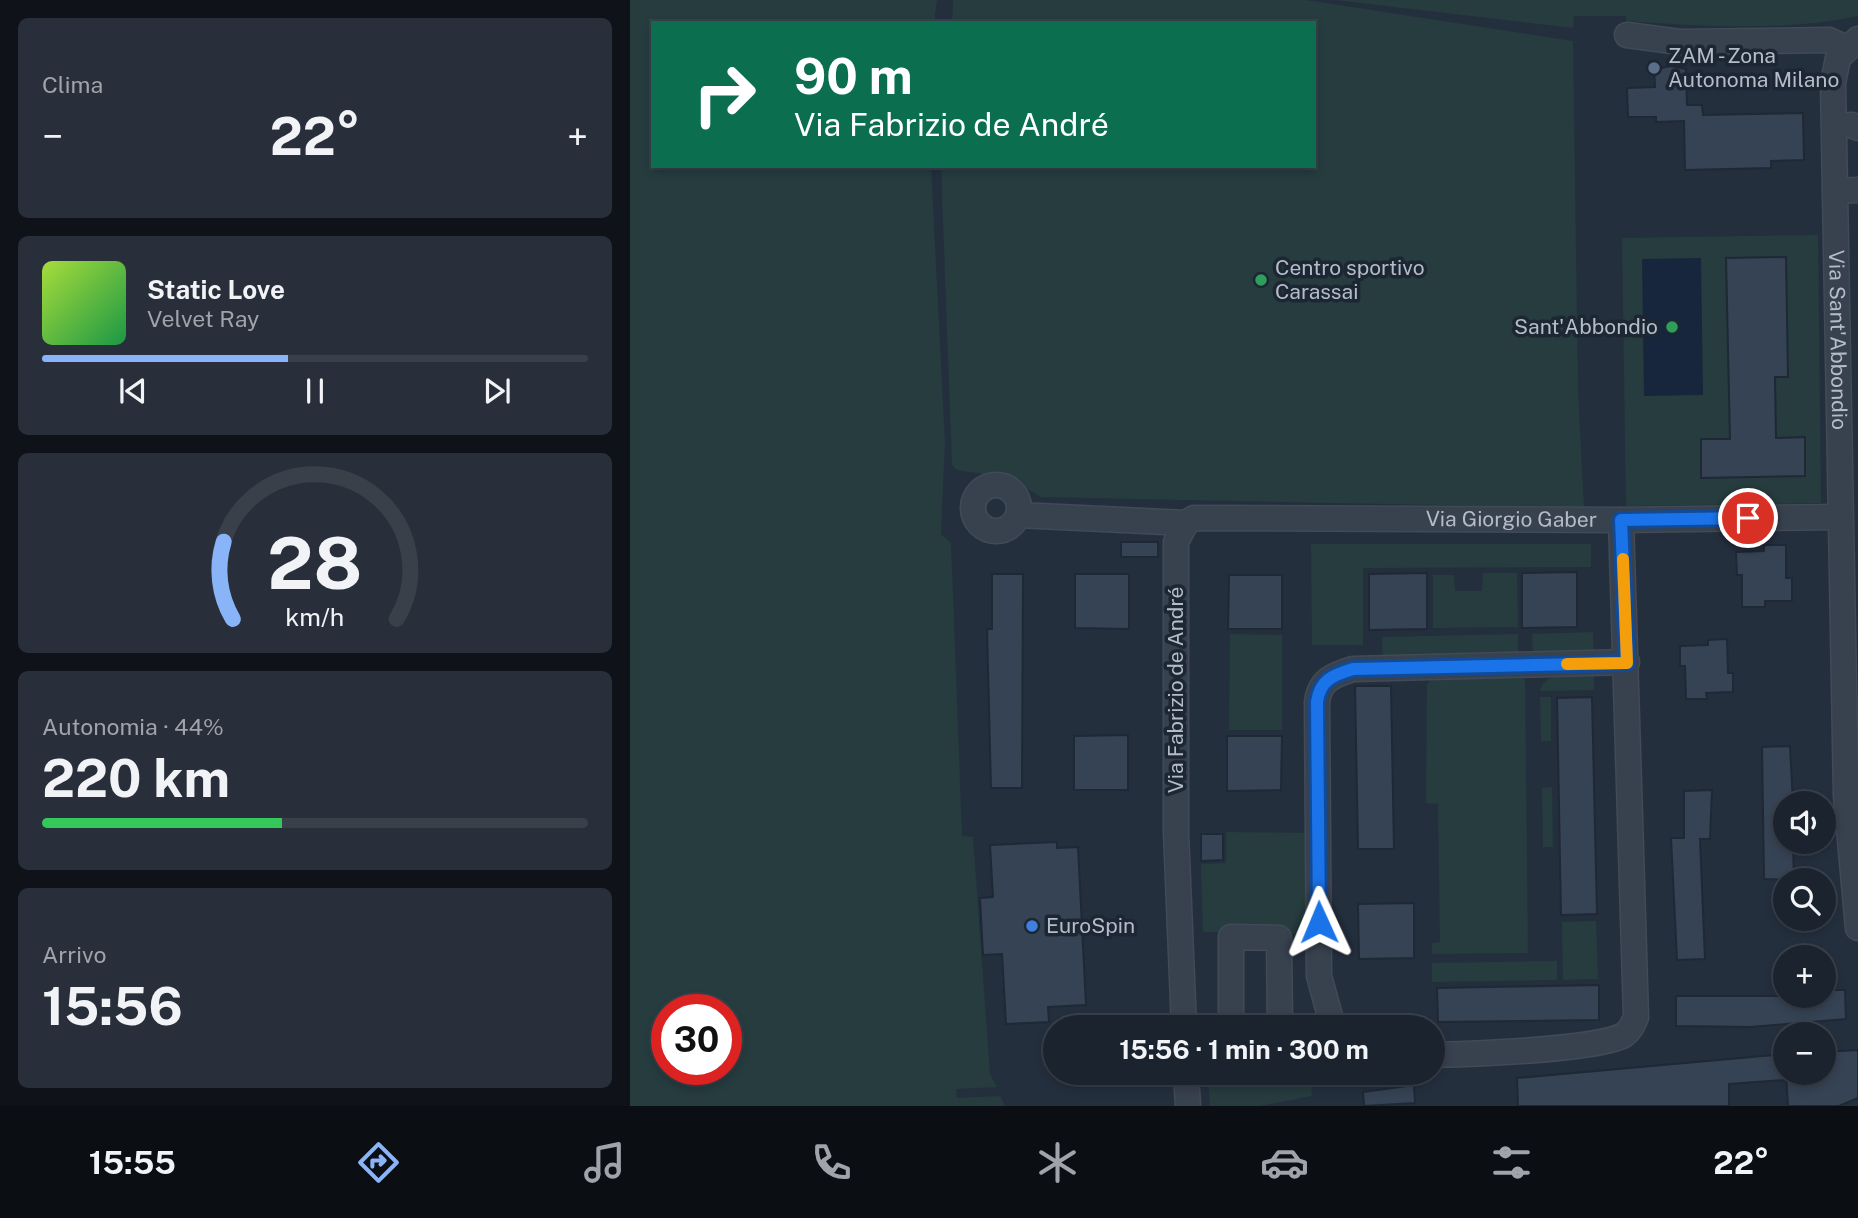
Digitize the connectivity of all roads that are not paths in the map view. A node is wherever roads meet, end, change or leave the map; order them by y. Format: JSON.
{"nodes":[{"id":1,"x":1627,"y":35,"type":"dead end"},
{"id":2,"x":1852,"y":43,"type":"edge"},
{"id":3,"x":1846,"y":127,"type":"edge"},
{"id":4,"x":1846,"y":191,"type":"edge"},
{"id":5,"x":1848,"y":285,"type":"edge"},
{"id":6,"x":1849,"y":448,"type":"edge"},
{"id":7,"x":1017,"y":515,"type":"dead end"},
{"id":8,"x":1840,"y":517,"type":"junction"},
{"id":9,"x":1621,"y":520,"type":"junction"},
{"id":10,"x":1185,"y":523,"type":"junction"},
{"id":11,"x":1627,"y":663,"type":"junction"},
{"id":12,"x":1858,"y":928,"type":"edge"},
{"id":13,"x":1184,"y":1015,"type":"edge"},
{"id":14,"x":1231,"y":1015,"type":"edge"},
{"id":15,"x":1280,"y":1015,"type":"edge"},
{"id":16,"x":1330,"y":1015,"type":"edge"},
{"id":17,"x":1445,"y":1054,"type":"edge"},
{"id":18,"x":1187,"y":1085,"type":"edge"},
{"id":19,"x":1188,"y":1106,"type":"edge"}],
"edges":[{"from":1,"to":2,"type":"street","name":"Via Sant'Abbondio"},
{"from":2,"to":3,"type":"street","name":"Via Sant'Abbondio"},
{"from":3,"to":4,"type":"street","name":"Via Sant'Abbondio"},
{"from":4,"to":5,"type":"street","name":"Via Sant'Abbondio"},
{"from":5,"to":6,"type":"street","name":"Via Sant'Abbondio"},
{"from":6,"to":8,"type":"street","name":"Via Sant'Abbondio"},
{"from":7,"to":10,"type":"street"},
{"from":8,"to":9,"type":"street","name":"Via Giorgio Gaber"},
{"from":8,"to":12,"type":"street","name":"Via Sant'Abbondio"},
{"from":9,"to":10,"type":"street","name":"Via Giorgio Gaber"},
{"from":9,"to":11,"type":"street"},
{"from":10,"to":13,"type":"street","name":"Via Fabrizio de André"},
{"from":11,"to":16,"type":"street"},
{"from":11,"to":17,"type":"street"},
{"from":14,"to":15,"type":"street"},
{"from":18,"to":19,"type":"street"}]}
